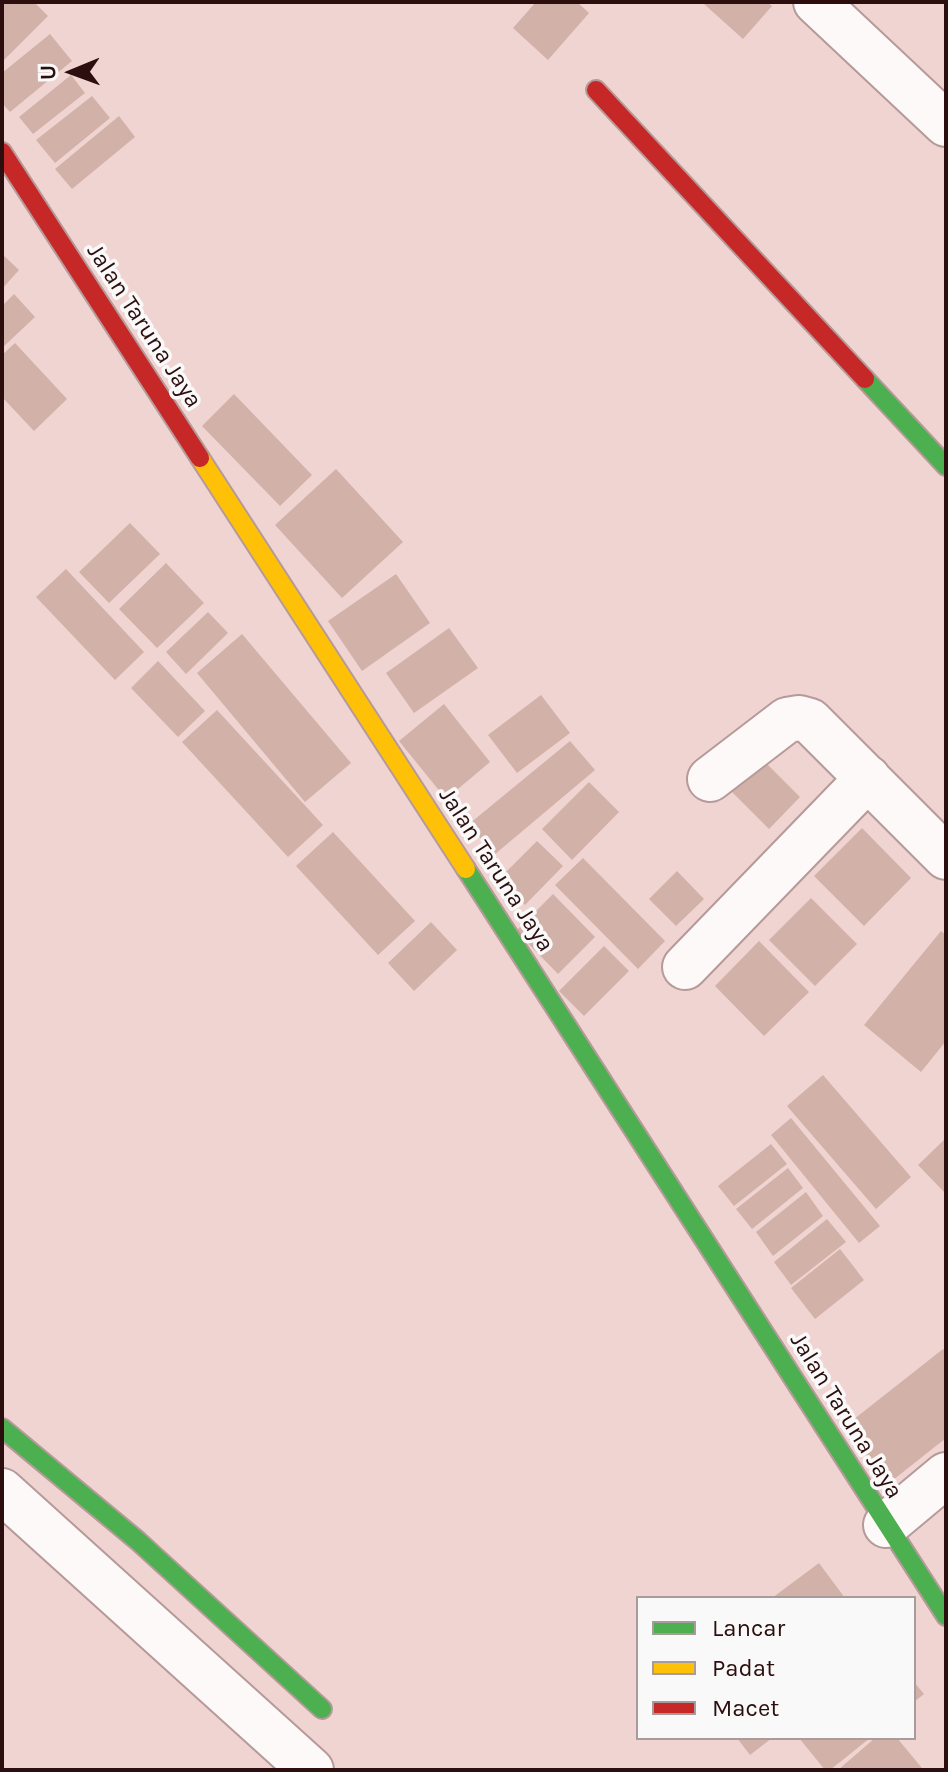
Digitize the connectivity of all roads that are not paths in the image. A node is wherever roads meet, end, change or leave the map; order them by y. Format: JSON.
{"nodes":[{"id":1,"x":816,"y":2,"type":"edge"},
{"id":2,"x":596,"y":90,"type":"dead end"},
{"id":3,"x":946,"y":124,"type":"edge"},
{"id":4,"x":2,"y":152,"type":"edge"},
{"id":5,"x":946,"y":466,"type":"edge"},
{"id":6,"x":868,"y":778,"type":"junction"},
{"id":7,"x":710,"y":779,"type":"dead end"},
{"id":8,"x":946,"y":857,"type":"edge"},
{"id":9,"x":685,"y":967,"type":"dead end"},
{"id":10,"x":2,"y":1428,"type":"edge"},
{"id":11,"x":946,"y":1475,"type":"edge"},
{"id":12,"x":2,"y":1491,"type":"edge"},
{"id":13,"x":886,"y":1525,"type":"junction"},
{"id":14,"x":946,"y":1616,"type":"edge"},
{"id":15,"x":322,"y":1709,"type":"dead end"},
{"id":16,"x":311,"y":1770,"type":"edge"}],
"edges":[{"from":1,"to":3,"type":"street"},
{"from":2,"to":5,"type":"street"},
{"from":4,"to":13,"type":"street","name":"Jalan Taruna Jaya"},
{"from":6,"to":7,"type":"street"},
{"from":6,"to":8,"type":"street"},
{"from":6,"to":9,"type":"street"},
{"from":10,"to":15,"type":"street"},
{"from":11,"to":13,"type":"street"},
{"from":12,"to":16,"type":"street"},
{"from":13,"to":14,"type":"street","name":"Jalan Taruna Jaya"}]}
